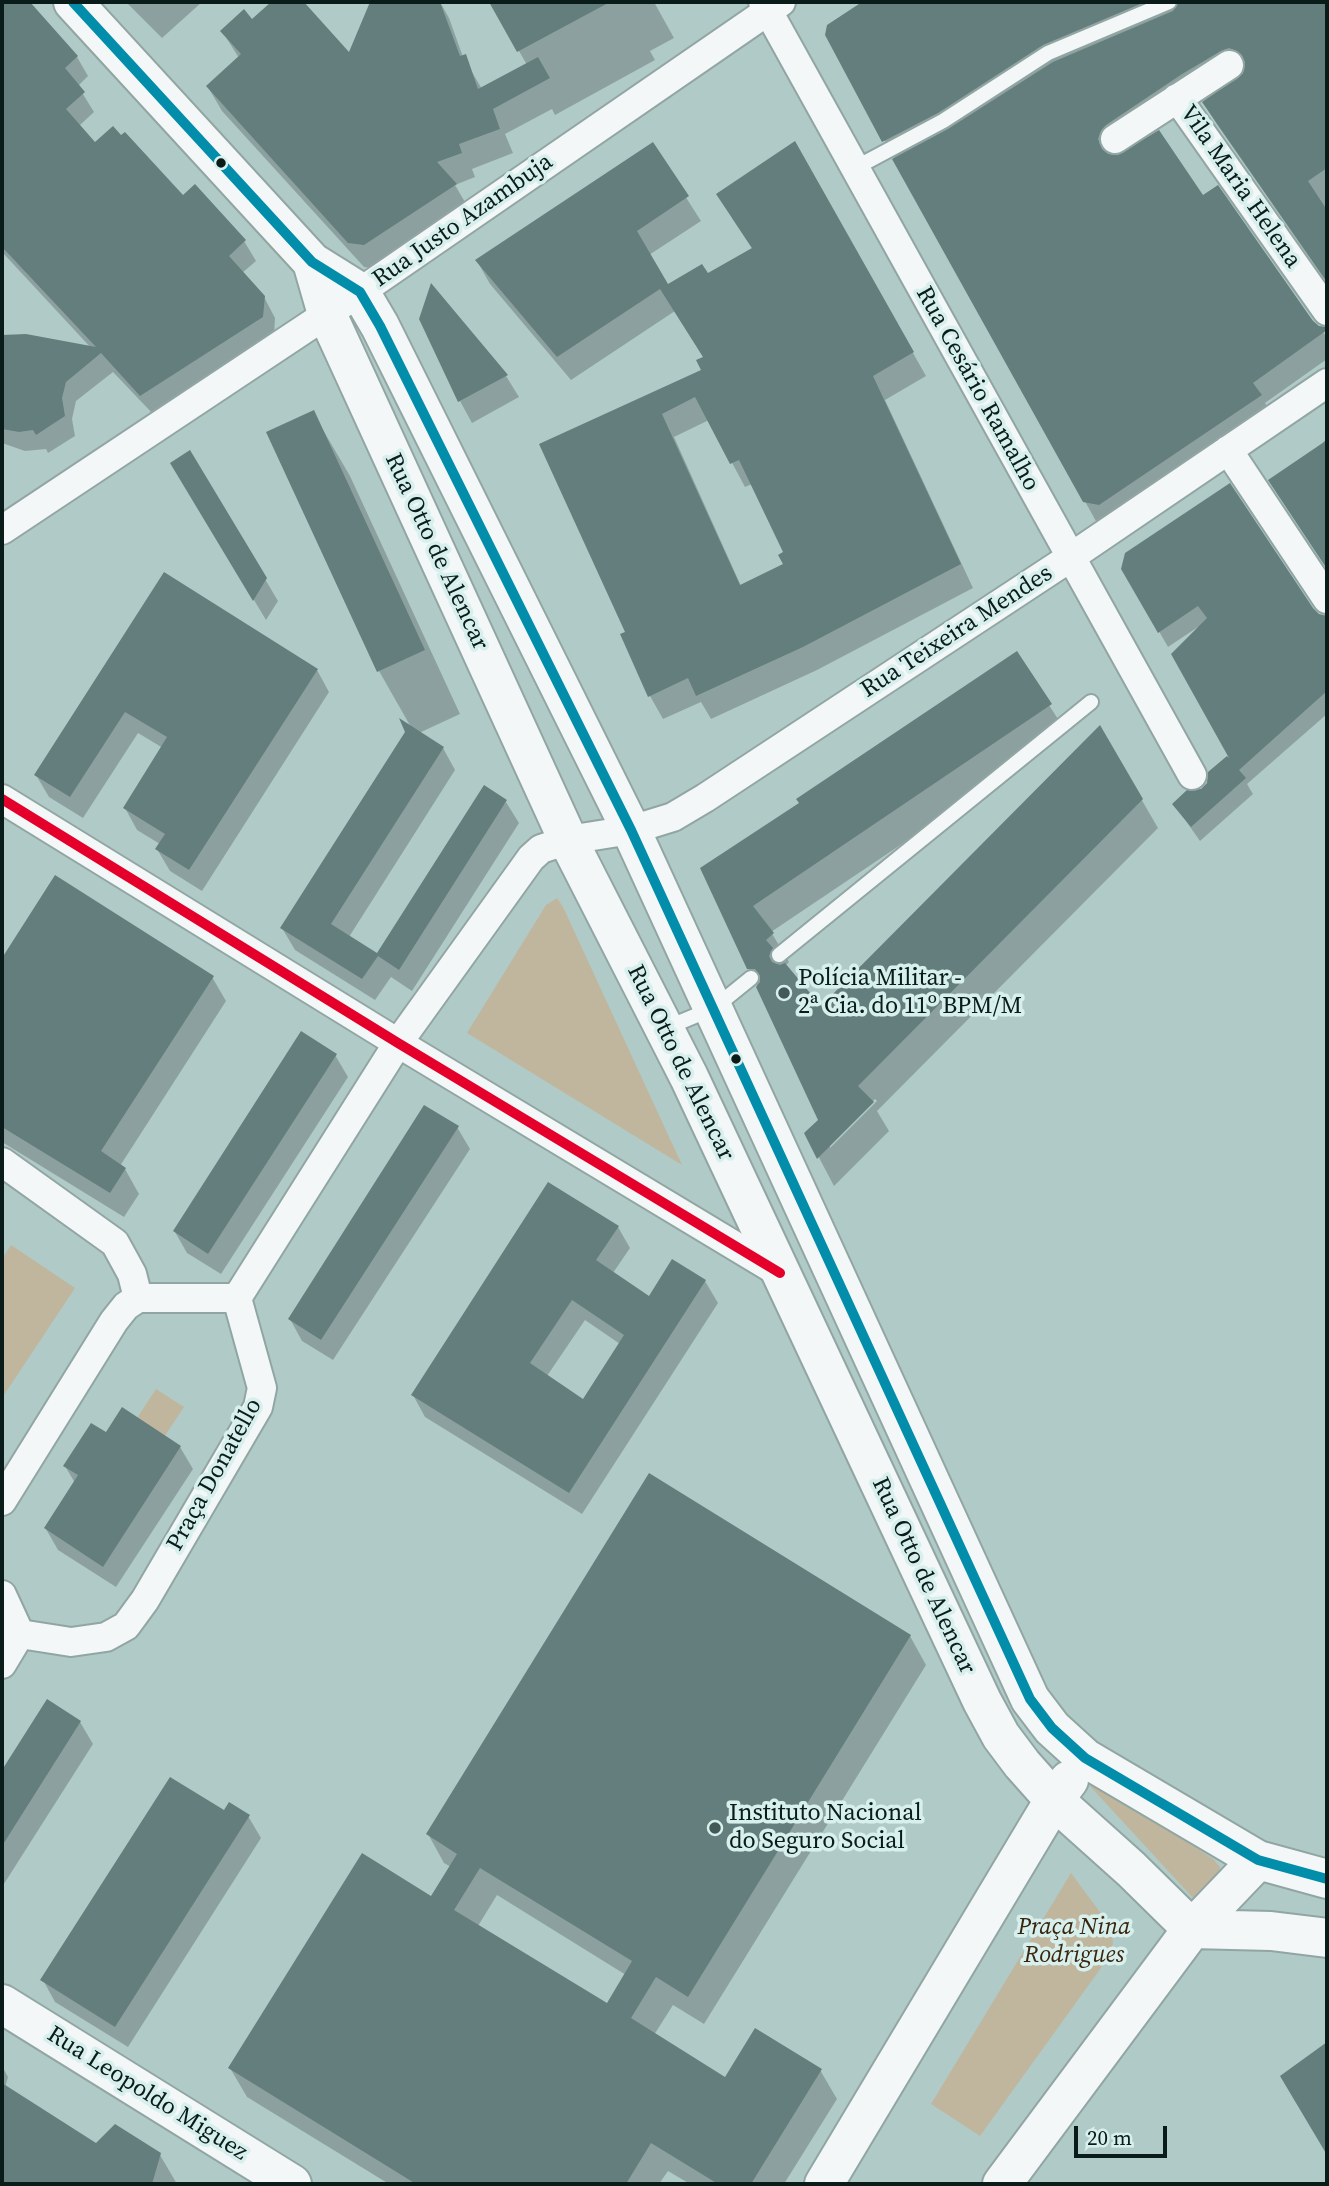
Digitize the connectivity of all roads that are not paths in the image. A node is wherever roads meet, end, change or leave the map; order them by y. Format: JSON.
{"nodes":[{"id":1,"x":73,"y":2,"type":"edge"},
{"id":2,"x":1169,"y":2,"type":"edge"},
{"id":3,"x":771,"y":5,"type":"edge"},
{"id":4,"x":1229,"y":65,"type":"dead end"},
{"id":5,"x":1177,"y":98,"type":"junction"},
{"id":6,"x":1115,"y":139,"type":"dead end"},
{"id":7,"x":855,"y":168,"type":"junction"},
{"id":8,"x":312,"y":262,"type":"junction"},
{"id":9,"x":360,"y":292,"type":"junction"},
{"id":10,"x":1327,"y":311,"type":"edge"},
{"id":11,"x":327,"y":314,"type":"junction"},
{"id":12,"x":1327,"y":383,"type":"edge"},
{"id":13,"x":1228,"y":450,"type":"junction"},
{"id":14,"x":2,"y":530,"type":"edge"},
{"id":15,"x":1071,"y":557,"type":"junction"},
{"id":16,"x":1327,"y":599,"type":"edge"},
{"id":17,"x":1091,"y":702,"type":"dead end"},
{"id":18,"x":1192,"y":775,"type":"dead end"},
{"id":19,"x":2,"y":799,"type":"edge"},
{"id":20,"x":631,"y":830,"type":"junction"},
{"id":21,"x":568,"y":840,"type":"junction"},
{"id":22,"x":779,"y":955,"type":"dead end"},
{"id":23,"x":751,"y":978,"type":"dead end"},
{"id":24,"x":714,"y":1008,"type":"junction"},
{"id":25,"x":664,"y":1028,"type":"junction"},
{"id":26,"x":398,"y":1043,"type":"junction"},
{"id":27,"x":2,"y":1161,"type":"edge"},
{"id":28,"x":780,"y":1273,"type":"junction"},
{"id":29,"x":138,"y":1298,"type":"junction"},
{"id":30,"x":237,"y":1298,"type":"junction"},
{"id":31,"x":2,"y":1501,"type":"edge"},
{"id":32,"x":2,"y":1595,"type":"edge"},
{"id":33,"x":20,"y":1634,"type":"junction"},
{"id":34,"x":2,"y":1664,"type":"edge"},
{"id":35,"x":1085,"y":1759,"type":"junction"},
{"id":36,"x":1054,"y":1800,"type":"junction"},
{"id":37,"x":1258,"y":1860,"type":"junction"},
{"id":38,"x":1327,"y":1879,"type":"edge"},
{"id":39,"x":1192,"y":1930,"type":"junction"},
{"id":40,"x":1327,"y":1938,"type":"edge"},
{"id":41,"x":2,"y":2004,"type":"edge"},
{"id":42,"x":292,"y":2184,"type":"edge"},
{"id":43,"x":824,"y":2184,"type":"edge"},
{"id":44,"x":1002,"y":2184,"type":"edge"}],
"edges":[{"from":1,"to":8,"type":"main road"},
{"from":2,"to":7,"type":"lane"},
{"from":3,"to":7,"type":"street","name":"Rua Cesário Ramalho"},
{"from":3,"to":9,"type":"street","name":"Rua Justo Azambuja"},
{"from":4,"to":5,"type":"street","name":"Vila Maria Helena"},
{"from":5,"to":6,"type":"street","name":"Vila Maria Helena"},
{"from":5,"to":10,"type":"street","name":"Vila Maria Helena"},
{"from":7,"to":15,"type":"street","name":"Rua Cesário Ramalho"},
{"from":8,"to":9,"type":"main road"},
{"from":8,"to":11,"type":"main road","name":"Rua Otto de Alencar"},
{"from":9,"to":11,"type":"street","name":"Rua Justo Azambuja"},
{"from":9,"to":20,"type":"main road","name":"Rua Otto de Alencar"},
{"from":11,"to":14,"type":"street","name":"Rua Justo Azambuja"},
{"from":11,"to":21,"type":"main road","name":"Rua Otto de Alencar"},
{"from":12,"to":13,"type":"street","name":"Rua Teixeira Mendes"},
{"from":13,"to":15,"type":"street","name":"Rua Teixeira Mendes"},
{"from":13,"to":16,"type":"street"},
{"from":15,"to":18,"type":"street","name":"Rua Cesário Ramalho"},
{"from":15,"to":20,"type":"street","name":"Rua Teixeira Mendes"},
{"from":17,"to":22,"type":"lane"},
{"from":19,"to":26,"type":"street"},
{"from":20,"to":21,"type":"street","name":"Rua Teixeira Mendes"},
{"from":20,"to":24,"type":"main road","name":"Rua Otto de Alencar"},
{"from":21,"to":25,"type":"main road","name":"Rua Otto de Alencar"},
{"from":21,"to":26,"type":"street","name":"Rua Teixeira Mendes"},
{"from":23,"to":24,"type":"lane"},
{"from":24,"to":25,"type":"lane"},
{"from":24,"to":35,"type":"main road","name":"Rua Otto de Alencar"},
{"from":25,"to":28,"type":"main road","name":"Rua Otto de Alencar"},
{"from":26,"to":28,"type":"street"},
{"from":26,"to":30,"type":"street","name":"Rua Teixeira Mendes"},
{"from":27,"to":29,"type":"street"},
{"from":28,"to":36,"type":"main road","name":"Rua Otto de Alencar"},
{"from":29,"to":30,"type":"street"},
{"from":29,"to":31,"type":"street"},
{"from":30,"to":33,"type":"street","name":"Praça Donatello"},
{"from":32,"to":33,"type":"street"},
{"from":33,"to":34,"type":"street"},
{"from":35,"to":36,"type":"main road"},
{"from":35,"to":37,"type":"main road","name":"Rua Otto de Alencar"},
{"from":36,"to":39,"type":"main road","name":"Rua Otto de Alencar"},
{"from":36,"to":43,"type":"main road"},
{"from":37,"to":38,"type":"main road","name":"Rua Otto de Alencar"},
{"from":37,"to":39,"type":"main road"},
{"from":39,"to":40,"type":"main road"},
{"from":39,"to":44,"type":"main road"},
{"from":41,"to":42,"type":"main road","name":"Rua Leopoldo Miguez"}]}
